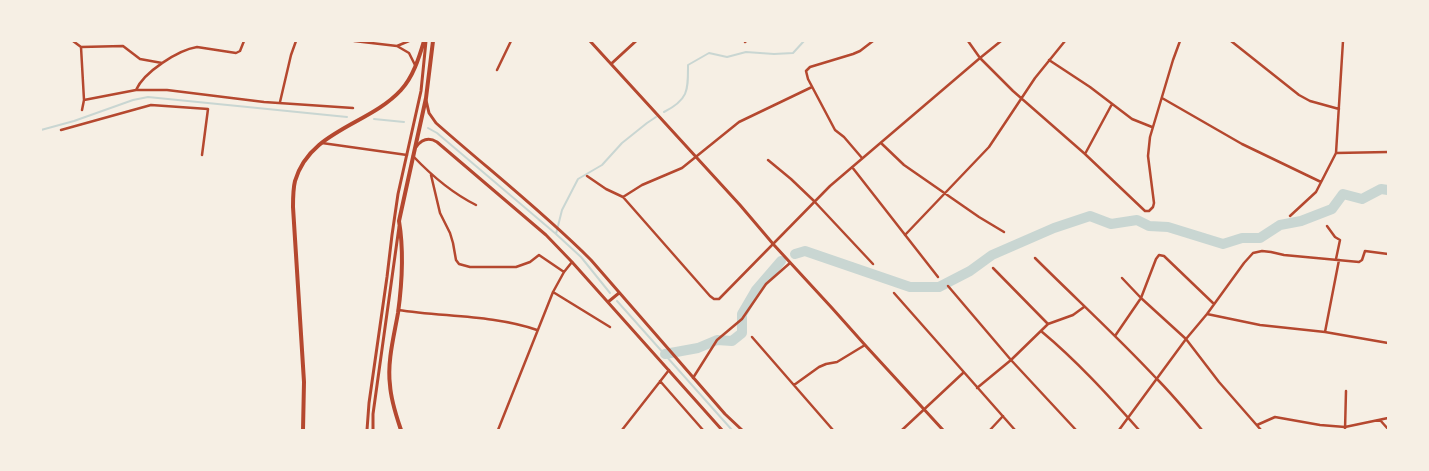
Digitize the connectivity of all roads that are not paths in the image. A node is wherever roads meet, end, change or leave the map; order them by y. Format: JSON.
{"nodes":[{"id":1,"x":74,"y":41,"type":"edge"},
{"id":2,"x":244,"y":41,"type":"edge"},
{"id":3,"x":296,"y":41,"type":"edge"},
{"id":4,"x":354,"y":41,"type":"edge"},
{"id":5,"x":409,"y":41,"type":"edge"},
{"id":6,"x":425,"y":41,"type":"edge"},
{"id":7,"x":433,"y":41,"type":"edge"},
{"id":8,"x":511,"y":41,"type":"edge"},
{"id":9,"x":590,"y":41,"type":"edge"},
{"id":10,"x":636,"y":41,"type":"edge"},
{"id":11,"x":873,"y":41,"type":"edge"},
{"id":12,"x":968,"y":41,"type":"edge"},
{"id":13,"x":1002,"y":41,"type":"edge"},
{"id":14,"x":1065,"y":41,"type":"edge"},
{"id":15,"x":1180,"y":41,"type":"edge"},
{"id":16,"x":1231,"y":41,"type":"edge"},
{"id":17,"x":1343,"y":41,"type":"edge"},
{"id":18,"x":397,"y":46,"type":"junction"},
{"id":19,"x":81,"y":47,"type":"junction"},
{"id":20,"x":980,"y":58,"type":"junction"},
{"id":21,"x":1049,"y":60,"type":"junction"},
{"id":22,"x":162,"y":63,"type":"junction"},
{"id":23,"x":611,"y":64,"type":"junction"},
{"id":24,"x":415,"y":66,"type":"junction"},
{"id":25,"x":497,"y":70,"type":"dead end"},
{"id":26,"x":812,"y":87,"type":"junction"},
{"id":27,"x":136,"y":90,"type":"junction"},
{"id":28,"x":426,"y":98,"type":"junction"},
{"id":29,"x":1021,"y":98,"type":"junction"},
{"id":30,"x":1162,"y":98,"type":"junction"},
{"id":31,"x":84,"y":100,"type":"junction"},
{"id":32,"x":280,"y":103,"type":"junction"},
{"id":33,"x":1113,"y":104,"type":"junction"},
{"id":34,"x":353,"y":108,"type":"dead end"},
{"id":35,"x":1339,"y":109,"type":"junction"},
{"id":36,"x":82,"y":110,"type":"dead end"},
{"id":37,"x":1152,"y":127,"type":"junction"},
{"id":38,"x":61,"y":130,"type":"dead end"},
{"id":39,"x":321,"y":142,"type":"junction"},
{"id":40,"x":881,"y":142,"type":"junction"},
{"id":41,"x":415,"y":147,"type":"junction"},
{"id":42,"x":1388,"y":152,"type":"edge"},
{"id":43,"x":1336,"y":153,"type":"junction"},
{"id":44,"x":1086,"y":154,"type":"junction"},
{"id":45,"x":202,"y":155,"type":"dead end"},
{"id":46,"x":407,"y":155,"type":"junction"},
{"id":47,"x":413,"y":156,"type":"junction"},
{"id":48,"x":696,"y":157,"type":"junction"},
{"id":49,"x":862,"y":158,"type":"junction"},
{"id":50,"x":768,"y":160,"type":"dead end"},
{"id":51,"x":852,"y":168,"type":"junction"},
{"id":52,"x":431,"y":175,"type":"junction"},
{"id":53,"x":587,"y":176,"type":"dead end"},
{"id":54,"x":1321,"y":182,"type":"junction"},
{"id":55,"x":946,"y":194,"type":"junction"},
{"id":56,"x":623,"y":197,"type":"junction"},
{"id":57,"x":814,"y":202,"type":"junction"},
{"id":58,"x":476,"y":205,"type":"dead end"},
{"id":59,"x":1290,"y":216,"type":"dead end"},
{"id":60,"x":399,"y":221,"type":"junction"},
{"id":61,"x":1327,"y":226,"type":"dead end"},
{"id":62,"x":1004,"y":232,"type":"dead end"},
{"id":63,"x":905,"y":235,"type":"junction"},
{"id":64,"x":774,"y":245,"type":"junction"},
{"id":65,"x":1388,"y":254,"type":"edge"},
{"id":66,"x":1035,"y":258,"type":"dead end"},
{"id":67,"x":1338,"y":259,"type":"junction"},
{"id":68,"x":572,"y":262,"type":"junction"},
{"id":69,"x":790,"y":263,"type":"junction"},
{"id":70,"x":872,"y":264,"type":"dead end"},
{"id":71,"x":993,"y":268,"type":"dead end"},
{"id":72,"x":564,"y":272,"type":"junction"},
{"id":73,"x":938,"y":277,"type":"dead end"},
{"id":74,"x":1122,"y":278,"type":"dead end"},
{"id":75,"x":948,"y":286,"type":"dead end"},
{"id":76,"x":553,"y":292,"type":"junction"},
{"id":77,"x":619,"y":293,"type":"junction"},
{"id":78,"x":894,"y":293,"type":"dead end"},
{"id":79,"x":1141,"y":298,"type":"junction"},
{"id":80,"x":608,"y":302,"type":"junction"},
{"id":81,"x":1214,"y":304,"type":"junction"},
{"id":82,"x":1084,"y":307,"type":"junction"},
{"id":83,"x":398,"y":310,"type":"junction"},
{"id":84,"x":1207,"y":314,"type":"junction"},
{"id":85,"x":1048,"y":324,"type":"junction"},
{"id":86,"x":610,"y":327,"type":"dead end"},
{"id":87,"x":538,"y":331,"type":"junction"},
{"id":88,"x":1041,"y":331,"type":"junction"},
{"id":89,"x":1325,"y":332,"type":"junction"},
{"id":90,"x":1115,"y":336,"type":"junction"},
{"id":91,"x":752,"y":337,"type":"dead end"},
{"id":92,"x":1186,"y":339,"type":"junction"},
{"id":93,"x":1388,"y":343,"type":"edge"},
{"id":94,"x":865,"y":345,"type":"junction"},
{"id":95,"x":1011,"y":360,"type":"junction"},
{"id":96,"x":669,"y":370,"type":"junction"},
{"id":97,"x":963,"y":372,"type":"junction"},
{"id":98,"x":693,"y":378,"type":"junction"},
{"id":99,"x":1157,"y":378,"type":"junction"},
{"id":100,"x":660,"y":381,"type":"junction"},
{"id":101,"x":794,"y":385,"type":"junction"},
{"id":102,"x":977,"y":388,"type":"junction"},
{"id":103,"x":1346,"y":391,"type":"dead end"},
{"id":104,"x":924,"y":410,"type":"junction"},
{"id":105,"x":1003,"y":416,"type":"junction"},
{"id":106,"x":1128,"y":417,"type":"junction"},
{"id":107,"x":1388,"y":418,"type":"edge"},
{"id":108,"x":1380,"y":420,"type":"junction"},
{"id":109,"x":1256,"y":425,"type":"junction"},
{"id":110,"x":1345,"y":428,"type":"edge"},
{"id":111,"x":1388,"y":429,"type":"edge"},
{"id":112,"x":302,"y":430,"type":"edge"},
{"id":113,"x":367,"y":430,"type":"edge"},
{"id":114,"x":373,"y":430,"type":"edge"},
{"id":115,"x":402,"y":430,"type":"edge"},
{"id":116,"x":498,"y":430,"type":"edge"},
{"id":117,"x":622,"y":430,"type":"edge"},
{"id":118,"x":703,"y":430,"type":"edge"},
{"id":119,"x":722,"y":430,"type":"edge"},
{"id":120,"x":742,"y":430,"type":"edge"},
{"id":121,"x":833,"y":430,"type":"edge"},
{"id":122,"x":902,"y":430,"type":"edge"},
{"id":123,"x":943,"y":430,"type":"edge"},
{"id":124,"x":990,"y":430,"type":"edge"},
{"id":125,"x":1015,"y":430,"type":"edge"},
{"id":126,"x":1076,"y":430,"type":"edge"},
{"id":127,"x":1119,"y":430,"type":"edge"},
{"id":128,"x":1139,"y":430,"type":"edge"},
{"id":129,"x":1202,"y":430,"type":"edge"},
{"id":130,"x":1261,"y":430,"type":"edge"}],
"edges":[{"from":1,"to":19,"type":"street"},
{"from":2,"to":22,"type":"street"},
{"from":3,"to":32,"type":"street"},
{"from":4,"to":18,"type":"street"},
{"from":5,"to":18,"type":"street"},
{"from":6,"to":24,"type":"main road"},
{"from":6,"to":46,"type":"main road"},
{"from":7,"to":28,"type":"main road"},
{"from":8,"to":25,"type":"street"},
{"from":9,"to":23,"type":"main road"},
{"from":10,"to":23,"type":"main road"},
{"from":11,"to":26,"type":"street"},
{"from":12,"to":20,"type":"street"},
{"from":13,"to":20,"type":"street"},
{"from":14,"to":21,"type":"street"},
{"from":15,"to":30,"type":"street"},
{"from":16,"to":35,"type":"street"},
{"from":17,"to":35,"type":"street"},
{"from":18,"to":24,"type":"street"},
{"from":19,"to":22,"type":"street"},
{"from":19,"to":31,"type":"street"},
{"from":20,"to":29,"type":"street"},
{"from":20,"to":40,"type":"street"},
{"from":21,"to":29,"type":"street"},
{"from":21,"to":33,"type":"street"},
{"from":22,"to":27,"type":"street"},
{"from":23,"to":48,"type":"main road"},
{"from":24,"to":39,"type":"main road"},
{"from":26,"to":48,"type":"street"},
{"from":26,"to":49,"type":"street"},
{"from":27,"to":31,"type":"street"},
{"from":27,"to":32,"type":"street"},
{"from":28,"to":41,"type":"main road"},
{"from":28,"to":77,"type":"main road"},
{"from":29,"to":44,"type":"street"},
{"from":29,"to":55,"type":"street"},
{"from":30,"to":37,"type":"street"},
{"from":30,"to":54,"type":"street"},
{"from":31,"to":36,"type":"street"},
{"from":32,"to":34,"type":"street"},
{"from":33,"to":37,"type":"street"},
{"from":33,"to":44,"type":"street"},
{"from":35,"to":43,"type":"street"},
{"from":37,"to":44,"type":"street"},
{"from":38,"to":45,"type":"street"},
{"from":39,"to":46,"type":"street"},
{"from":39,"to":112,"type":"main road"},
{"from":40,"to":49,"type":"street"},
{"from":40,"to":55,"type":"street"},
{"from":41,"to":47,"type":"main road"},
{"from":41,"to":68,"type":"main road"},
{"from":42,"to":43,"type":"street"},
{"from":43,"to":54,"type":"street"},
{"from":46,"to":113,"type":"main road"},
{"from":47,"to":52,"type":"street"},
{"from":47,"to":60,"type":"main road"},
{"from":48,"to":56,"type":"street"},
{"from":48,"to":64,"type":"main road"},
{"from":49,"to":51,"type":"street"},
{"from":50,"to":57,"type":"street"},
{"from":51,"to":57,"type":"street"},
{"from":51,"to":63,"type":"street"},
{"from":52,"to":58,"type":"street"},
{"from":52,"to":72,"type":"street"},
{"from":53,"to":56,"type":"street"},
{"from":54,"to":59,"type":"street"},
{"from":55,"to":62,"type":"street"},
{"from":55,"to":63,"type":"street"},
{"from":56,"to":64,"type":"street"},
{"from":57,"to":64,"type":"street"},
{"from":57,"to":70,"type":"street"},
{"from":60,"to":83,"type":"main road"},
{"from":60,"to":114,"type":"main road"},
{"from":61,"to":67,"type":"street"},
{"from":63,"to":73,"type":"street"},
{"from":64,"to":69,"type":"main road"},
{"from":65,"to":67,"type":"street"},
{"from":66,"to":82,"type":"street"},
{"from":67,"to":81,"type":"street"},
{"from":67,"to":89,"type":"street"},
{"from":68,"to":72,"type":"street"},
{"from":68,"to":80,"type":"main road"},
{"from":69,"to":94,"type":"main road"},
{"from":69,"to":98,"type":"street"},
{"from":71,"to":85,"type":"street"},
{"from":72,"to":76,"type":"street"},
{"from":74,"to":79,"type":"street"},
{"from":75,"to":95,"type":"street"},
{"from":76,"to":86,"type":"street"},
{"from":76,"to":87,"type":"street"},
{"from":77,"to":80,"type":"main road"},
{"from":77,"to":98,"type":"main road"},
{"from":78,"to":97,"type":"street"},
{"from":79,"to":81,"type":"street"},
{"from":79,"to":90,"type":"street"},
{"from":79,"to":92,"type":"street"},
{"from":80,"to":96,"type":"main road"},
{"from":81,"to":84,"type":"street"},
{"from":82,"to":85,"type":"street"},
{"from":82,"to":90,"type":"street"},
{"from":83,"to":87,"type":"street"},
{"from":83,"to":115,"type":"main road"},
{"from":84,"to":89,"type":"street"},
{"from":84,"to":92,"type":"street"},
{"from":85,"to":88,"type":"street"},
{"from":87,"to":116,"type":"street"},
{"from":88,"to":95,"type":"street"},
{"from":88,"to":106,"type":"street"},
{"from":89,"to":93,"type":"street"},
{"from":90,"to":99,"type":"street"},
{"from":91,"to":101,"type":"street"},
{"from":92,"to":99,"type":"street"},
{"from":92,"to":109,"type":"street"},
{"from":94,"to":101,"type":"street"},
{"from":94,"to":104,"type":"main road"},
{"from":95,"to":102,"type":"street"},
{"from":95,"to":126,"type":"street"},
{"from":96,"to":100,"type":"street"},
{"from":96,"to":119,"type":"main road"},
{"from":97,"to":102,"type":"street"},
{"from":97,"to":104,"type":"street"},
{"from":98,"to":120,"type":"main road"},
{"from":99,"to":106,"type":"street"},
{"from":99,"to":129,"type":"street"},
{"from":100,"to":117,"type":"street"},
{"from":100,"to":118,"type":"street"},
{"from":101,"to":121,"type":"street"},
{"from":102,"to":105,"type":"street"},
{"from":103,"to":110,"type":"street"},
{"from":104,"to":122,"type":"street"},
{"from":104,"to":123,"type":"main road"},
{"from":105,"to":124,"type":"street"},
{"from":105,"to":125,"type":"street"},
{"from":106,"to":127,"type":"street"},
{"from":106,"to":128,"type":"street"},
{"from":107,"to":108,"type":"street"},
{"from":108,"to":110,"type":"street"},
{"from":108,"to":111,"type":"street"},
{"from":109,"to":110,"type":"street"},
{"from":109,"to":130,"type":"street"}]}
